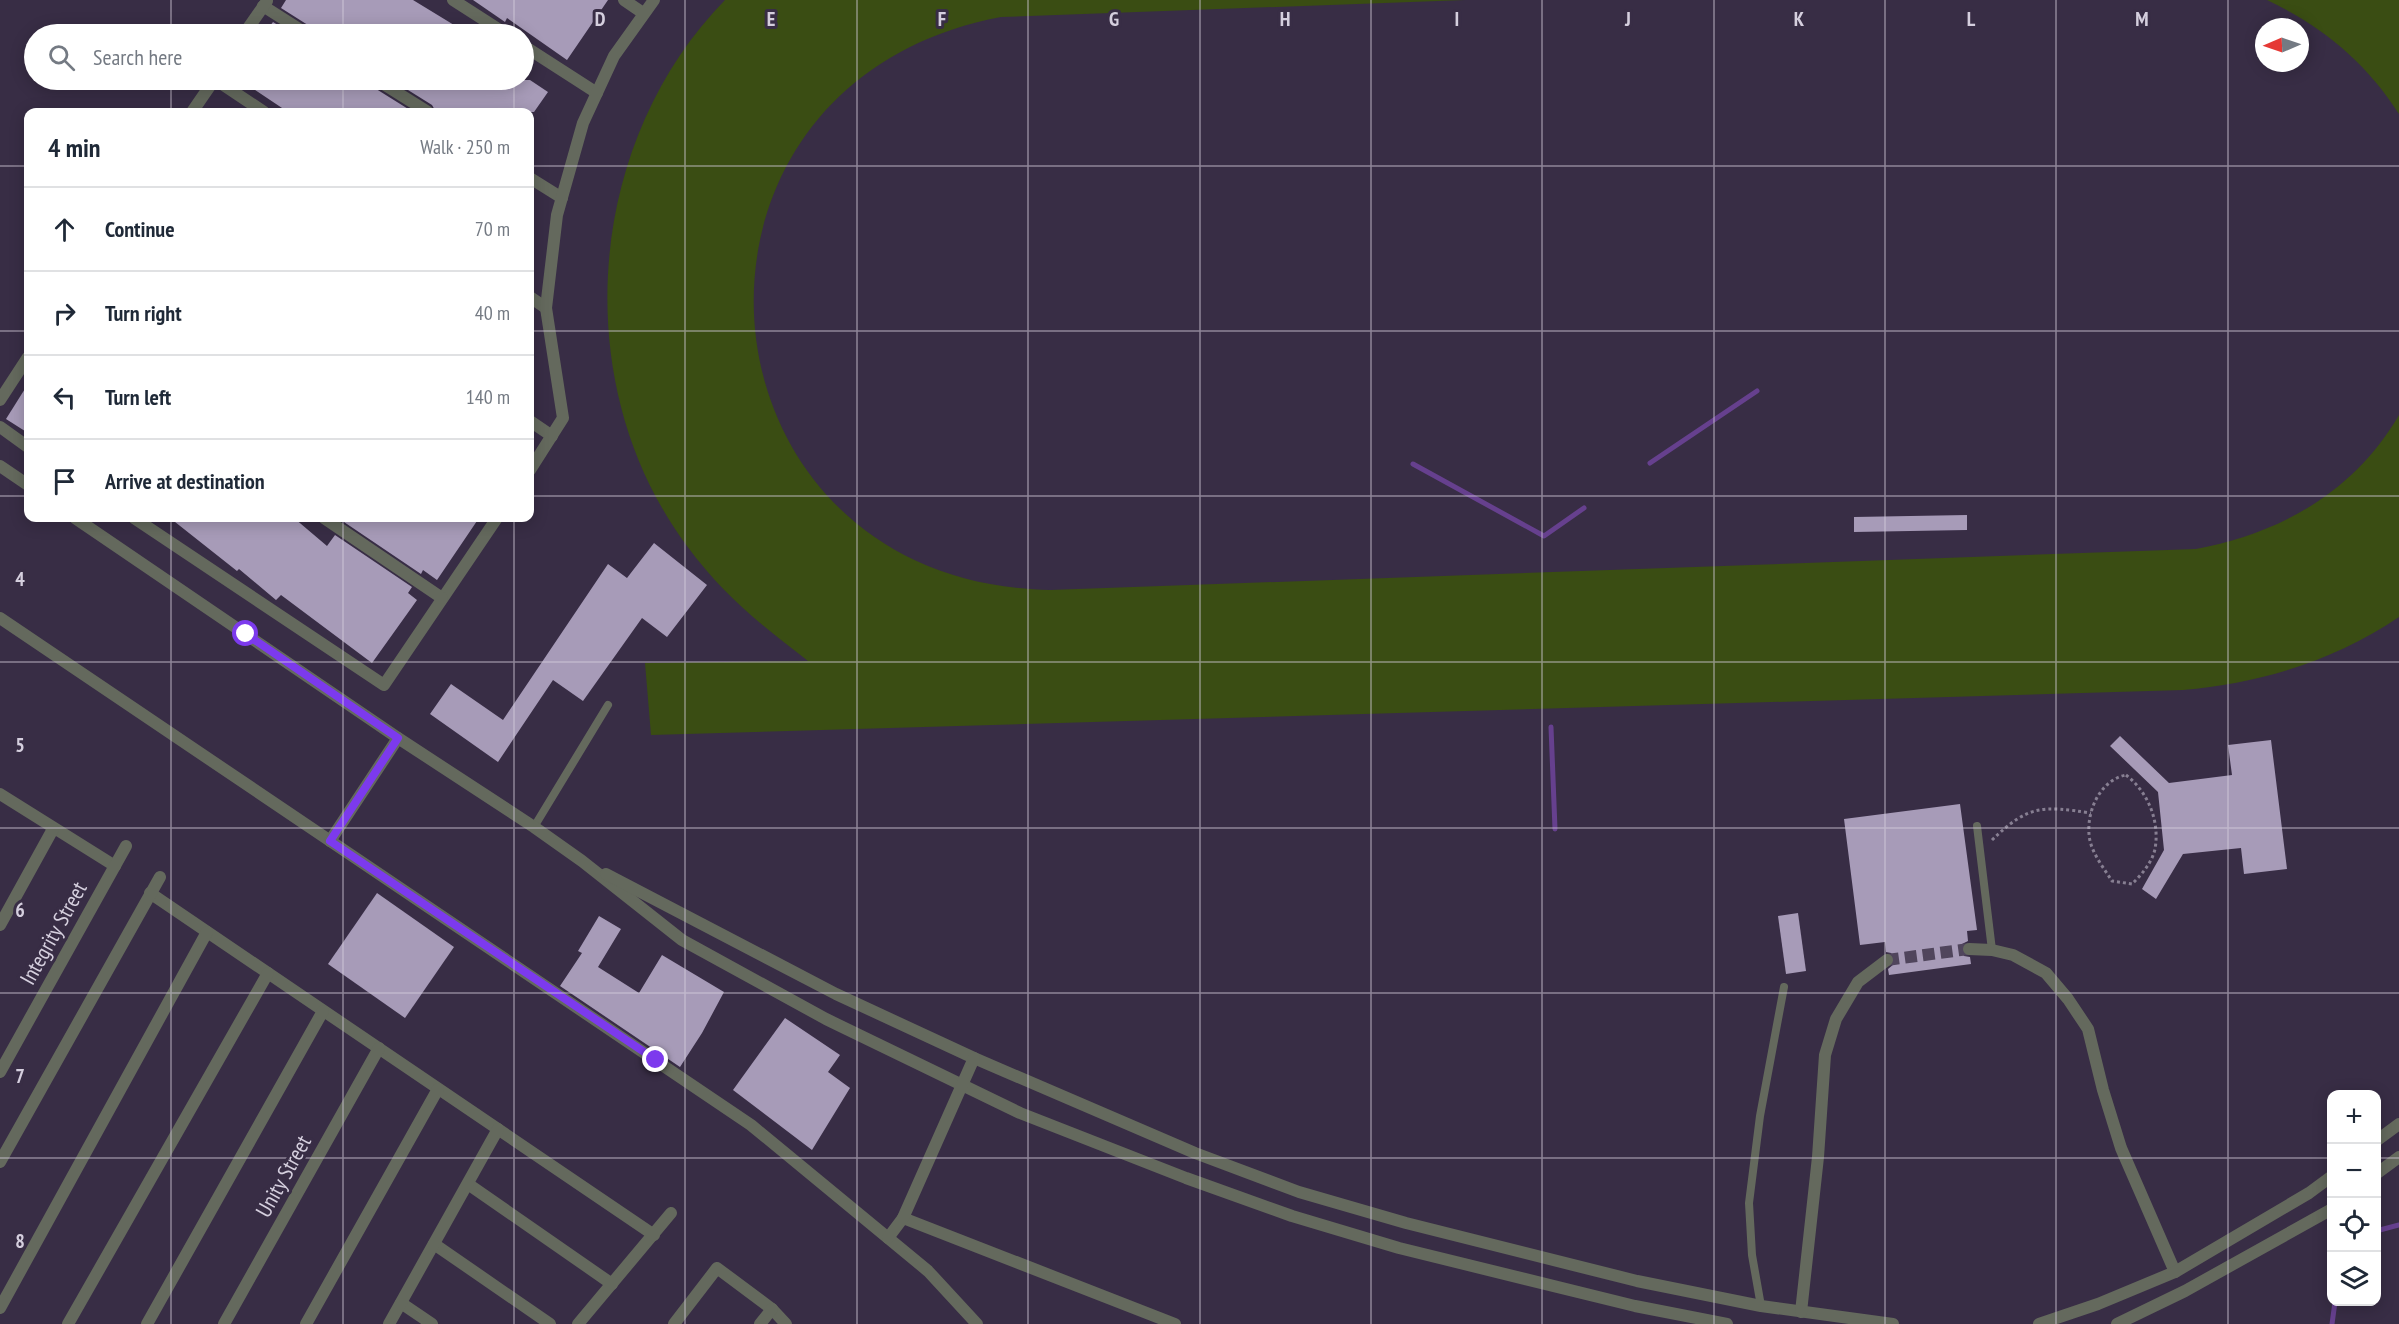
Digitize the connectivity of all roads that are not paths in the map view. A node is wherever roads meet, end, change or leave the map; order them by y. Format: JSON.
{"nodes":[{"id":1,"x":453,"y":0,"type":"edge"},
{"id":2,"x":624,"y":0,"type":"edge"},
{"id":3,"x":654,"y":0,"type":"edge"},
{"id":4,"x":265,"y":3,"type":"edge"},
{"id":5,"x":643,"y":13,"type":"junction"},
{"id":6,"x":251,"y":24,"type":"edge"},
{"id":7,"x":293,"y":24,"type":"edge"},
{"id":8,"x":490,"y":24,"type":"edge"},
{"id":9,"x":534,"y":52,"type":"edge"},
{"id":10,"x":208,"y":90,"type":"edge"},
{"id":11,"x":230,"y":90,"type":"edge"},
{"id":12,"x":393,"y":90,"type":"edge"},
{"id":13,"x":597,"y":93,"type":"junction"},
{"id":14,"x":195,"y":108,"type":"edge"},
{"id":15,"x":258,"y":108,"type":"edge"},
{"id":16,"x":422,"y":108,"type":"edge"},
{"id":17,"x":534,"y":180,"type":"edge"},
{"id":18,"x":562,"y":198,"type":"junction"},
{"id":19,"x":534,"y":300,"type":"edge"},
{"id":20,"x":546,"y":308,"type":"junction"},
{"id":21,"x":24,"y":363,"type":"edge"},
{"id":22,"x":0,"y":400,"type":"edge"},
{"id":23,"x":534,"y":424,"type":"edge"},
{"id":24,"x":0,"y":427,"type":"edge"},
{"id":25,"x":552,"y":436,"type":"junction"},
{"id":26,"x":24,"y":444,"type":"edge"},
{"id":27,"x":534,"y":464,"type":"edge"},
{"id":28,"x":0,"y":466,"type":"edge"},
{"id":29,"x":24,"y":482,"type":"edge"},
{"id":30,"x":81,"y":522,"type":"edge"},
{"id":31,"x":140,"y":522,"type":"edge"},
{"id":32,"x":330,"y":522,"type":"edge"},
{"id":33,"x":494,"y":522,"type":"edge"},
{"id":34,"x":441,"y":598,"type":"junction"},
{"id":35,"x":0,"y":618,"type":"edge"},
{"id":36,"x":608,"y":705,"type":"dead end"},
{"id":37,"x":398,"y":738,"type":"junction"},
{"id":38,"x":0,"y":794,"type":"edge"},
{"id":39,"x":1977,"y":826,"type":"dead end"},
{"id":40,"x":534,"y":827,"type":"junction"},
{"id":41,"x":53,"y":829,"type":"junction"},
{"id":42,"x":330,"y":841,"type":"junction"},
{"id":43,"x":126,"y":846,"type":"dead end"},
{"id":44,"x":582,"y":861,"type":"junction"},
{"id":45,"x":115,"y":866,"type":"junction"},
{"id":46,"x":160,"y":877,"type":"dead end"},
{"id":47,"x":150,"y":893,"type":"junction"},
{"id":48,"x":0,"y":925,"type":"edge"},
{"id":49,"x":207,"y":932,"type":"junction"},
{"id":50,"x":1969,"y":949,"type":"tunnel mouth"},
{"id":51,"x":1992,"y":950,"type":"junction"},
{"id":52,"x":1887,"y":960,"type":"tunnel mouth"},
{"id":53,"x":268,"y":973,"type":"junction"},
{"id":54,"x":1784,"y":987,"type":"dead end"},
{"id":55,"x":323,"y":1011,"type":"junction"},
{"id":56,"x":379,"y":1048,"type":"junction"},
{"id":57,"x":974,"y":1058,"type":"junction"},
{"id":58,"x":0,"y":1072,"type":"edge"},
{"id":59,"x":964,"y":1084,"type":"junction"},
{"id":60,"x":438,"y":1089,"type":"junction"},
{"id":61,"x":2399,"y":1124,"type":"edge"},
{"id":62,"x":498,"y":1129,"type":"junction"},
{"id":63,"x":2381,"y":1137,"type":"edge"},
{"id":64,"x":2399,"y":1157,"type":"edge"},
{"id":65,"x":0,"y":1162,"type":"edge"},
{"id":66,"x":2381,"y":1170,"type":"edge"},
{"id":67,"x":2327,"y":1179,"type":"edge"},
{"id":68,"x":468,"y":1184,"type":"junction"},
{"id":69,"x":2327,"y":1211,"type":"edge"},
{"id":70,"x":671,"y":1213,"type":"dead end"},
{"id":71,"x":903,"y":1218,"type":"junction"},
{"id":72,"x":654,"y":1235,"type":"junction"},
{"id":73,"x":888,"y":1238,"type":"junction"},
{"id":74,"x":434,"y":1244,"type":"junction"},
{"id":75,"x":2175,"y":1272,"type":"junction"},
{"id":76,"x":612,"y":1284,"type":"junction"},
{"id":77,"x":401,"y":1303,"type":"junction"},
{"id":78,"x":1761,"y":1306,"type":"junction"},
{"id":79,"x":0,"y":1308,"type":"edge"},
{"id":80,"x":772,"y":1309,"type":"junction"},
{"id":81,"x":1801,"y":1312,"type":"junction"},
{"id":82,"x":68,"y":1324,"type":"edge"},
{"id":83,"x":147,"y":1324,"type":"edge"},
{"id":84,"x":224,"y":1324,"type":"edge"},
{"id":85,"x":306,"y":1324,"type":"edge"},
{"id":86,"x":389,"y":1324,"type":"edge"},
{"id":87,"x":432,"y":1324,"type":"edge"},
{"id":88,"x":550,"y":1324,"type":"edge"},
{"id":89,"x":578,"y":1324,"type":"edge"},
{"id":90,"x":674,"y":1324,"type":"edge"},
{"id":91,"x":760,"y":1324,"type":"edge"},
{"id":92,"x":786,"y":1324,"type":"edge"},
{"id":93,"x":976,"y":1324,"type":"edge"},
{"id":94,"x":1175,"y":1324,"type":"edge"},
{"id":95,"x":1727,"y":1324,"type":"edge"},
{"id":96,"x":1893,"y":1324,"type":"edge"},
{"id":97,"x":2039,"y":1324,"type":"edge"},
{"id":98,"x":2117,"y":1324,"type":"edge"}],
"edges":[{"from":1,"to":8,"type":"street"},
{"from":2,"to":5,"type":"street"},
{"from":3,"to":5,"type":"street"},
{"from":4,"to":6,"type":"street"},
{"from":4,"to":7,"type":"street"},
{"from":5,"to":13,"type":"street"},
{"from":9,"to":13,"type":"street"},
{"from":10,"to":14,"type":"street"},
{"from":11,"to":15,"type":"street"},
{"from":12,"to":16,"type":"street"},
{"from":13,"to":18,"type":"street"},
{"from":17,"to":18,"type":"street"},
{"from":18,"to":20,"type":"street"},
{"from":19,"to":20,"type":"street"},
{"from":20,"to":25,"type":"street"},
{"from":21,"to":22,"type":"street"},
{"from":23,"to":25,"type":"street"},
{"from":24,"to":26,"type":"street"},
{"from":25,"to":27,"type":"street"},
{"from":28,"to":29,"type":"street"},
{"from":30,"to":37,"type":"street"},
{"from":31,"to":34,"type":"street"},
{"from":32,"to":34,"type":"street"},
{"from":33,"to":34,"type":"street"},
{"from":35,"to":42,"type":"street"},
{"from":36,"to":40,"type":"lane"},
{"from":37,"to":40,"type":"street"},
{"from":37,"to":42,"type":"street"},
{"from":38,"to":41,"type":"street"},
{"from":39,"to":51,"type":"lane"},
{"from":40,"to":44,"type":"street"},
{"from":41,"to":45,"type":"street"},
{"from":41,"to":48,"type":"street"},
{"from":42,"to":73,"type":"street"},
{"from":43,"to":45,"type":"street","name":"Integrity Street"},
{"from":44,"to":57,"type":"street"},
{"from":44,"to":59,"type":"street"},
{"from":45,"to":58,"type":"street","name":"Integrity Street"},
{"from":46,"to":47,"type":"street"},
{"from":47,"to":49,"type":"street"},
{"from":47,"to":65,"type":"street"},
{"from":49,"to":53,"type":"street"},
{"from":49,"to":79,"type":"street"},
{"from":50,"to":51,"type":"street"},
{"from":51,"to":75,"type":"street"},
{"from":52,"to":81,"type":"street"},
{"from":53,"to":55,"type":"street"},
{"from":53,"to":82,"type":"street"},
{"from":54,"to":78,"type":"lane"},
{"from":55,"to":56,"type":"street"},
{"from":55,"to":83,"type":"street"},
{"from":56,"to":60,"type":"street"},
{"from":56,"to":84,"type":"street","name":"Unity Street"},
{"from":57,"to":59,"type":"street"},
{"from":57,"to":78,"type":"street"},
{"from":59,"to":71,"type":"street"},
{"from":59,"to":95,"type":"street"},
{"from":60,"to":62,"type":"street"},
{"from":60,"to":85,"type":"street"},
{"from":61,"to":63,"type":"street"},
{"from":62,"to":68,"type":"street"},
{"from":62,"to":72,"type":"street"},
{"from":64,"to":66,"type":"street"},
{"from":67,"to":75,"type":"street"},
{"from":68,"to":74,"type":"street"},
{"from":68,"to":76,"type":"street"},
{"from":69,"to":98,"type":"street"},
{"from":70,"to":72,"type":"street"},
{"from":71,"to":73,"type":"street"},
{"from":71,"to":94,"type":"street"},
{"from":72,"to":76,"type":"street"},
{"from":73,"to":93,"type":"street"},
{"from":74,"to":77,"type":"street"},
{"from":74,"to":88,"type":"street"},
{"from":75,"to":97,"type":"street"},
{"from":76,"to":89,"type":"street"},
{"from":77,"to":86,"type":"street"},
{"from":77,"to":87,"type":"street"},
{"from":78,"to":81,"type":"street"},
{"from":80,"to":90,"type":"street"},
{"from":80,"to":91,"type":"street"},
{"from":80,"to":92,"type":"street"},
{"from":81,"to":96,"type":"street"}]}
